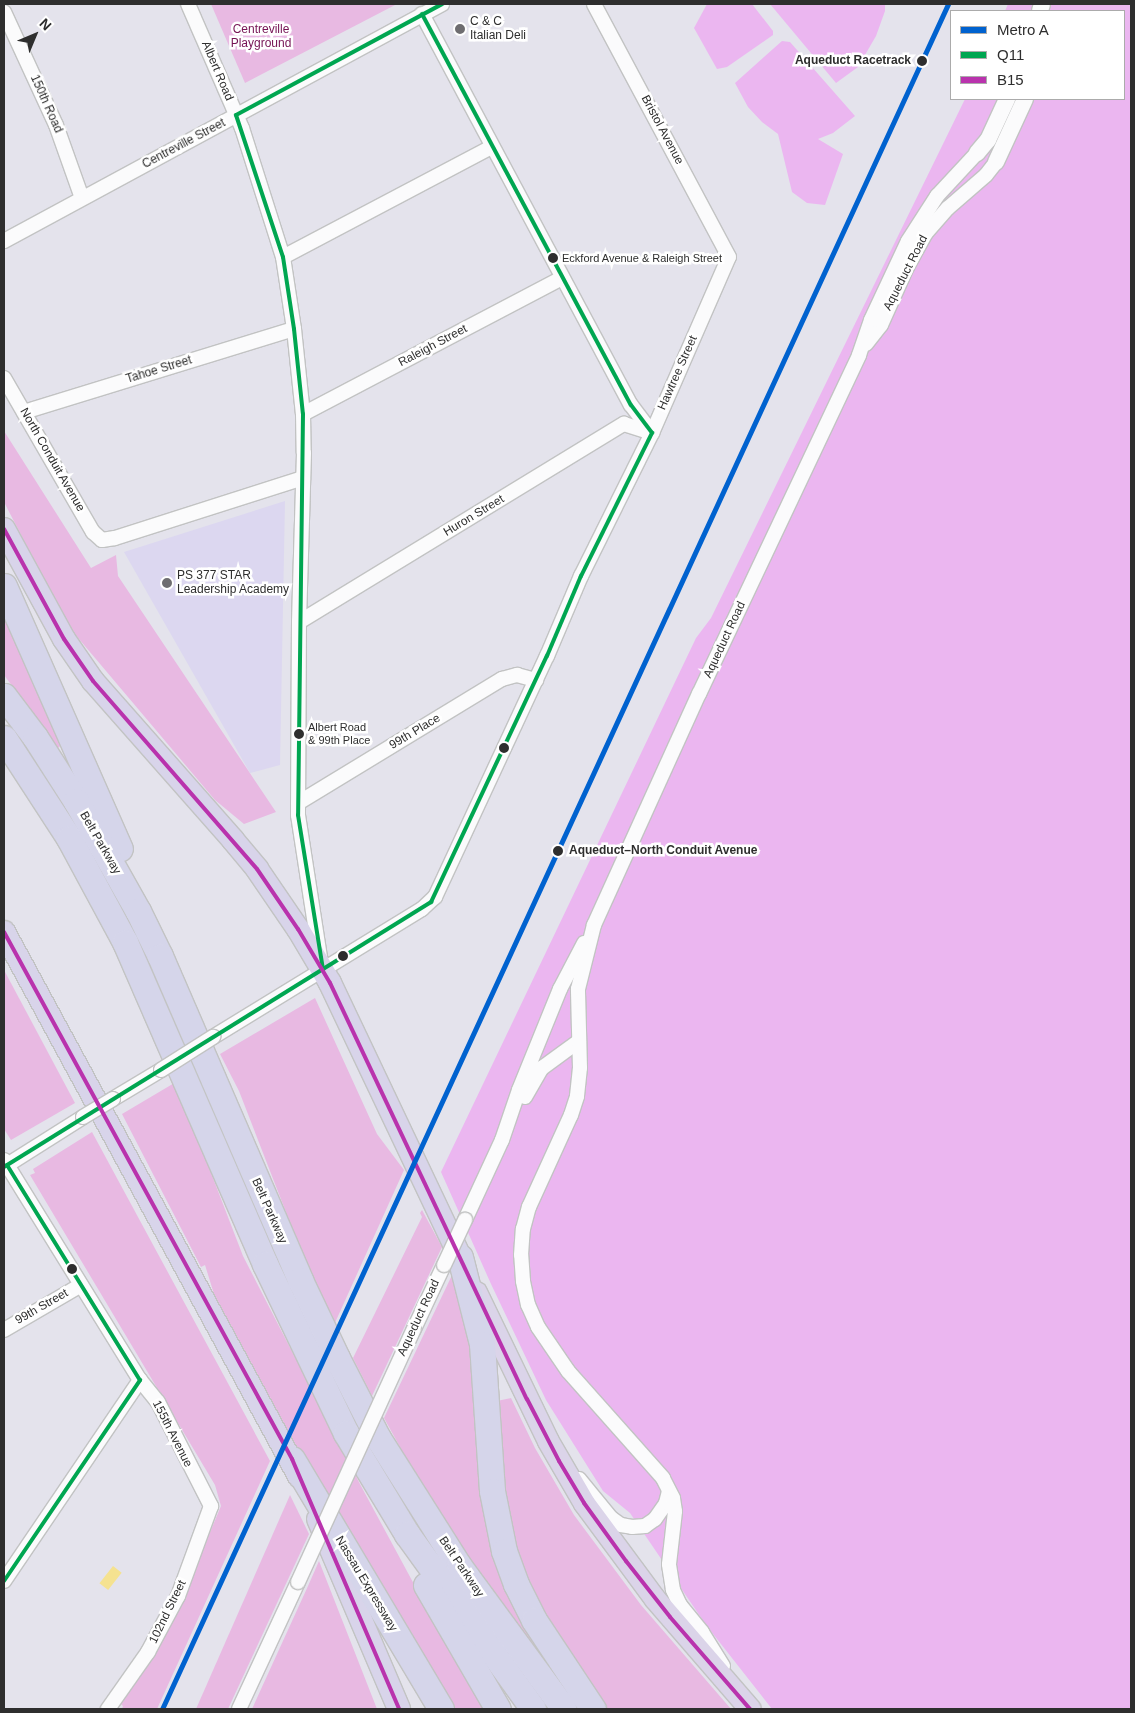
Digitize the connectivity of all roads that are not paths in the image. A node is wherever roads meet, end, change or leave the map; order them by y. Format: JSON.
{"nodes":[{"id":1,"x":188,"y":4,"type":"edge"},
{"id":2,"x":442,"y":4,"type":"edge"},
{"id":3,"x":594,"y":4,"type":"edge"},
{"id":4,"x":4,"y":12,"type":"edge"},
{"id":5,"x":422,"y":14,"type":"junction"},
{"id":6,"x":1007,"y":100,"type":"edge"},
{"id":7,"x":1025,"y":100,"type":"edge"},
{"id":8,"x":236,"y":115,"type":"junction"},
{"id":9,"x":492,"y":147,"type":"junction"},
{"id":10,"x":977,"y":153,"type":"joint"},
{"id":11,"x":996,"y":162,"type":"joint"},
{"id":12,"x":82,"y":198,"type":"junction"},
{"id":13,"x":4,"y":240,"type":"edge"},
{"id":14,"x":283,"y":257,"type":"junction"},
{"id":15,"x":730,"y":257,"type":"joint"},
{"id":16,"x":562,"y":278,"type":"junction"},
{"id":17,"x":294,"y":329,"type":"junction"},
{"id":18,"x":859,"y":355,"type":"junction"},
{"id":19,"x":4,"y":378,"type":"edge"},
{"id":20,"x":24,"y":412,"type":"junction"},
{"id":21,"x":303,"y":414,"type":"junction"},
{"id":22,"x":652,"y":433,"type":"junction"},
{"id":23,"x":303,"y":478,"type":"junction"},
{"id":24,"x":4,"y":528,"type":"edge"},
{"id":25,"x":4,"y":586,"type":"edge"},
{"id":26,"x":299,"y":622,"type":"junction"},
{"id":27,"x":536,"y":680,"type":"junction"},
{"id":28,"x":4,"y":696,"type":"edge"},
{"id":29,"x":4,"y":738,"type":"edge"},
{"id":30,"x":4,"y":754,"type":"edge"},
{"id":31,"x":45,"y":799,"type":"junction"},
{"id":32,"x":298,"y":803,"type":"junction"},
{"id":33,"x":594,"y":925,"type":"junction"},
{"id":34,"x":4,"y":932,"type":"edge"},
{"id":35,"x":160,"y":956,"type":"junction"},
{"id":36,"x":323,"y":970,"type":"junction"},
{"id":37,"x":579,"y":1041,"type":"junction"},
{"id":38,"x":502,"y":1140,"type":"junction"},
{"id":39,"x":5,"y":1164,"type":"edge"},
{"id":40,"x":452,"y":1261,"type":"junction"},
{"id":41,"x":81,"y":1285,"type":"junction"},
{"id":42,"x":4,"y":1330,"type":"edge"},
{"id":43,"x":140,"y":1380,"type":"junction"},
{"id":44,"x":548,"y":1441,"type":"junction"},
{"id":45,"x":292,"y":1459,"type":"junction"},
{"id":46,"x":669,"y":1491,"type":"junction"},
{"id":47,"x":382,"y":1495,"type":"junction"},
{"id":48,"x":211,"y":1506,"type":"joint"},
{"id":49,"x":4,"y":1581,"type":"edge"},
{"id":50,"x":749,"y":1708,"type":"edge"},
{"id":51,"x":108,"y":1709,"type":"edge"},
{"id":52,"x":239,"y":1709,"type":"edge"},
{"id":53,"x":399,"y":1709,"type":"edge"},
{"id":54,"x":441,"y":1709,"type":"edge"},
{"id":55,"x":498,"y":1709,"type":"edge"},
{"id":56,"x":533,"y":1709,"type":"edge"},
{"id":57,"x":564,"y":1709,"type":"edge"},
{"id":58,"x":593,"y":1709,"type":"edge"}],
"edges":[{"from":1,"to":8,"type":"street","name":"Albert Road"},
{"from":2,"to":5,"type":"street","name":"Centreville Street"},
{"from":3,"to":15,"type":"street","name":"Bristol Avenue"},
{"from":4,"to":12,"type":"street","name":"150th Road"},
{"from":5,"to":8,"type":"street","name":"Centreville Street"},
{"from":5,"to":9,"type":"street"},
{"from":6,"to":10,"type":"street","name":"Aqueduct Road"},
{"from":7,"to":11,"type":"street","name":"Aqueduct Road"},
{"from":8,"to":12,"type":"street","name":"Centreville Street"},
{"from":8,"to":14,"type":"street","name":"Albert Road"},
{"from":9,"to":14,"type":"street"},
{"from":9,"to":16,"type":"street"},
{"from":10,"to":18,"type":"street","name":"Aqueduct Road"},
{"from":11,"to":18,"type":"street","name":"Aqueduct Road"},
{"from":12,"to":13,"type":"street","name":"Centreville Street"},
{"from":14,"to":17,"type":"street","name":"Albert Road"},
{"from":15,"to":22,"type":"street","name":"Hawtree Street"},
{"from":16,"to":21,"type":"street","name":"Raleigh Street"},
{"from":16,"to":22,"type":"street"},
{"from":17,"to":20,"type":"street","name":"Tahoe Street"},
{"from":17,"to":21,"type":"street","name":"Albert Road"},
{"from":18,"to":33,"type":"street","name":"Aqueduct Road"},
{"from":19,"to":20,"type":"street","name":"North Conduit Avenue"},
{"from":20,"to":23,"type":"street","name":"North Conduit Avenue"},
{"from":21,"to":23,"type":"street","name":"Albert Road"},
{"from":22,"to":26,"type":"street","name":"Huron Street"},
{"from":22,"to":27,"type":"street","name":"Hawtree Street"},
{"from":23,"to":26,"type":"street","name":"Albert Road"},
{"from":24,"to":36,"type":"highway"},
{"from":25,"to":35,"type":"highway"},
{"from":26,"to":32,"type":"street","name":"Albert Road"},
{"from":27,"to":32,"type":"street","name":"99th Place"},
{"from":27,"to":36,"type":"street","name":"Hawtree Street"},
{"from":28,"to":35,"type":"highway","name":"Belt Parkway"},
{"from":29,"to":31,"type":"highway","name":"Belt Parkway"},
{"from":30,"to":31,"type":"highway"},
{"from":31,"to":47,"type":"highway","name":"Belt Parkway"},
{"from":32,"to":36,"type":"street","name":"Albert Road"},
{"from":33,"to":37,"type":"street","name":"Aqueduct Road"},
{"from":33,"to":38,"type":"street","name":"Aqueduct Road"},
{"from":34,"to":45,"type":"highway","name":"Nassau Expressway"},
{"from":35,"to":57,"type":"highway","name":"Belt Parkway"},
{"from":36,"to":39,"type":"street","bridge":true},
{"from":36,"to":40,"type":"highway"},
{"from":37,"to":38,"type":"street"},
{"from":37,"to":46,"type":"street","name":"Aqueduct Road"},
{"from":38,"to":40,"type":"street","name":"Aqueduct Road","bridge":true},
{"from":39,"to":41,"type":"street","name":"155th Avenue"},
{"from":40,"to":44,"type":"main road"},
{"from":40,"to":52,"type":"street","name":"Aqueduct Road","bridge":true},
{"from":40,"to":58,"type":"highway"},
{"from":41,"to":42,"type":"street","name":"99th Street"},
{"from":41,"to":43,"type":"street","name":"155th Avenue"},
{"from":43,"to":48,"type":"street","name":"155th Avenue"},
{"from":43,"to":49,"type":"street"},
{"from":44,"to":46,"type":"street"},
{"from":44,"to":50,"type":"main road"},
{"from":45,"to":53,"type":"highway"},
{"from":45,"to":54,"type":"highway","name":"Nassau Expressway"},
{"from":46,"to":50,"type":"street","name":"Aqueduct Road"},
{"from":47,"to":55,"type":"highway"},
{"from":47,"to":56,"type":"highway","name":"Belt Parkway"},
{"from":48,"to":51,"type":"street","name":"102nd Street"}]}
